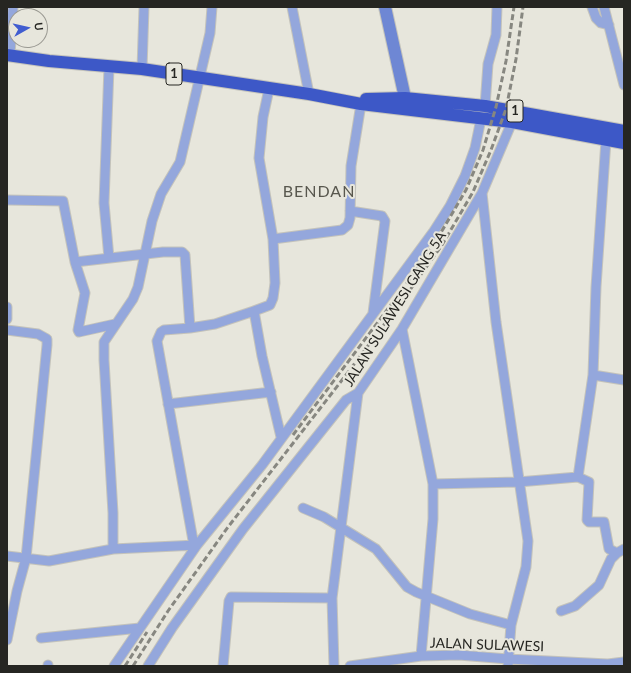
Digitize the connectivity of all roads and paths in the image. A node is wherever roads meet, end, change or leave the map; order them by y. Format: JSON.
{"nodes":[{"id":1,"x":13,"y":7,"type":"edge"},
{"id":2,"x":144,"y":7,"type":"edge"},
{"id":3,"x":212,"y":7,"type":"edge"},
{"id":4,"x":292,"y":7,"type":"edge"},
{"id":5,"x":385,"y":7,"type":"edge"},
{"id":6,"x":498,"y":7,"type":"edge"},
{"id":7,"x":592,"y":7,"type":"edge"},
{"id":8,"x":604,"y":7,"type":"edge"},
{"id":9,"x":609,"y":25,"type":"junction"},
{"id":10,"x":8,"y":55,"type":"edge"},
{"id":11,"x":109,"y":67,"type":"junction"},
{"id":12,"x":142,"y":70,"type":"junction"},
{"id":13,"x":198,"y":78,"type":"junction"},
{"id":14,"x":624,"y":85,"type":"edge"},
{"id":15,"x":269,"y":89,"type":"junction"},
{"id":16,"x":309,"y":94,"type":"junction"},
{"id":17,"x":405,"y":98,"type":"junction"},
{"id":18,"x":341,"y":100,"type":"junction"},
{"id":19,"x":361,"y":104,"type":"junction"},
{"id":20,"x":485,"y":106,"type":"junction"},
{"id":21,"x":407,"y":110,"type":"junction"},
{"id":22,"x":481,"y":119,"type":"junction"},
{"id":23,"x":512,"y":122,"type":"junction"},
{"id":24,"x":624,"y":131,"type":"edge"},
{"id":25,"x":606,"y":140,"type":"junction"},
{"id":26,"x":624,"y":143,"type":"edge"},
{"id":27,"x":482,"y":193,"type":"junction"},
{"id":28,"x":7,"y":200,"type":"edge"},
{"id":29,"x":350,"y":211,"type":"junction"},
{"id":30,"x":273,"y":239,"type":"junction"},
{"id":31,"x":145,"y":254,"type":"junction"},
{"id":32,"x":108,"y":258,"type":"junction"},
{"id":33,"x":75,"y":262,"type":"junction"},
{"id":34,"x":7,"y":307,"type":"edge"},
{"id":35,"x":254,"y":311,"type":"junction"},
{"id":36,"x":372,"y":314,"type":"junction"},
{"id":37,"x":7,"y":319,"type":"edge"},
{"id":38,"x":115,"y":324,"type":"junction"},
{"id":39,"x":190,"y":328,"type":"junction"},
{"id":40,"x":402,"y":329,"type":"junction"},
{"id":41,"x":7,"y":330,"type":"edge"},
{"id":42,"x":593,"y":375,"type":"junction"},
{"id":43,"x":624,"y":380,"type":"edge"},
{"id":44,"x":271,"y":392,"type":"junction"},
{"id":45,"x":358,"y":393,"type":"junction"},
{"id":46,"x":168,"y":404,"type":"junction"},
{"id":47,"x":281,"y":437,"type":"junction"},
{"id":48,"x":578,"y":477,"type":"junction"},
{"id":49,"x":518,"y":482,"type":"junction"},
{"id":50,"x":433,"y":484,"type":"junction"},
{"id":51,"x":303,"y":508,"type":"dead end"},
{"id":52,"x":340,"y":528,"type":"junction"},
{"id":53,"x":196,"y":545,"type":"junction"},
{"id":54,"x":113,"y":549,"type":"junction"},
{"id":55,"x":620,"y":551,"type":"edge"},
{"id":56,"x":7,"y":556,"type":"edge"},
{"id":57,"x":26,"y":558,"type":"junction"},
{"id":58,"x":427,"y":597,"type":"junction"},
{"id":59,"x":332,"y":598,"type":"junction"},
{"id":60,"x":561,"y":611,"type":"dead end"},
{"id":61,"x":511,"y":625,"type":"junction"},
{"id":62,"x":140,"y":628,"type":"junction"},
{"id":63,"x":41,"y":638,"type":"dead end"},
{"id":64,"x":7,"y":640,"type":"edge"},
{"id":65,"x":421,"y":656,"type":"junction"},
{"id":66,"x":624,"y":662,"type":"edge"},
{"id":67,"x":508,"y":663,"type":"edge"},
{"id":68,"x":608,"y":665,"type":"edge"},
{"id":69,"x":114,"y":666,"type":"edge"},
{"id":70,"x":148,"y":666,"type":"edge"},
{"id":71,"x":223,"y":666,"type":"edge"},
{"id":72,"x":334,"y":666,"type":"edge"},
{"id":73,"x":352,"y":666,"type":"edge"}],
"edges":[{"from":1,"to":10,"type":"street"},
{"from":2,"to":12,"type":"street"},
{"from":3,"to":13,"type":"street"},
{"from":4,"to":16,"type":"street"},
{"from":5,"to":17,"type":"street"},
{"from":6,"to":20,"type":"street"},
{"from":7,"to":9,"type":"street"},
{"from":8,"to":9,"type":"street"},
{"from":9,"to":14,"type":"street"},
{"from":10,"to":11,"type":"highway","number":"1"},
{"from":11,"to":12,"type":"highway","number":"1"},
{"from":11,"to":32,"type":"street"},
{"from":12,"to":13,"type":"highway","number":"1"},
{"from":13,"to":15,"type":"highway","number":"1"},
{"from":13,"to":31,"type":"street"},
{"from":15,"to":16,"type":"highway","number":"1"},
{"from":15,"to":30,"type":"street"},
{"from":16,"to":18,"type":"highway","number":"1"},
{"from":17,"to":18,"type":"highway","number":"1"},
{"from":17,"to":20,"type":"highway","number":"1"},
{"from":17,"to":21,"type":"street"},
{"from":18,"to":19,"type":"highway","number":"1"},
{"from":19,"to":21,"type":"highway","number":"1"},
{"from":19,"to":29,"type":"street"},
{"from":20,"to":24,"type":"highway","number":"1"},
{"from":21,"to":22,"type":"highway","number":"1"},
{"from":22,"to":23,"type":"highway","number":"1"},
{"from":22,"to":36,"type":"street"},
{"from":23,"to":25,"type":"highway","number":"1"},
{"from":23,"to":27,"type":"street","name":"JALAN SULAWESI GANG 5A"},
{"from":25,"to":26,"type":"highway","number":"1"},
{"from":25,"to":42,"type":"street"},
{"from":27,"to":40,"type":"street","name":"JALAN SULAWESI GANG 5A"},
{"from":27,"to":49,"type":"street"},
{"from":28,"to":33,"type":"street"},
{"from":29,"to":30,"type":"street"},
{"from":29,"to":36,"type":"street"},
{"from":30,"to":35,"type":"street"},
{"from":31,"to":32,"type":"street"},
{"from":31,"to":38,"type":"street"},
{"from":31,"to":39,"type":"street"},
{"from":32,"to":33,"type":"street"},
{"from":33,"to":38,"type":"street"},
{"from":34,"to":37,"type":"street"},
{"from":35,"to":39,"type":"street"},
{"from":35,"to":44,"type":"street"},
{"from":36,"to":47,"type":"street"},
{"from":38,"to":54,"type":"street"},
{"from":39,"to":46,"type":"street"},
{"from":40,"to":45,"type":"street","name":"JALAN SULAWESI GANG 5A"},
{"from":40,"to":50,"type":"street"},
{"from":41,"to":57,"type":"street"},
{"from":42,"to":43,"type":"street"},
{"from":42,"to":48,"type":"street"},
{"from":44,"to":46,"type":"street"},
{"from":44,"to":47,"type":"street"},
{"from":45,"to":52,"type":"street","name":"JALAN SULAWESI GANG 5A"},
{"from":45,"to":70,"type":"street"},
{"from":46,"to":53,"type":"street"},
{"from":47,"to":53,"type":"street"},
{"from":48,"to":49,"type":"street"},
{"from":48,"to":55,"type":"street"},
{"from":49,"to":50,"type":"street"},
{"from":49,"to":61,"type":"street"},
{"from":50,"to":58,"type":"street"},
{"from":51,"to":52,"type":"street"},
{"from":52,"to":58,"type":"street"},
{"from":52,"to":59,"type":"street","name":"JALAN SULAWESI GANG 5A"},
{"from":53,"to":54,"type":"street"},
{"from":53,"to":62,"type":"street"},
{"from":54,"to":57,"type":"street"},
{"from":55,"to":60,"type":"street"},
{"from":56,"to":57,"type":"street"},
{"from":57,"to":64,"type":"street"},
{"from":58,"to":61,"type":"street"},
{"from":58,"to":65,"type":"street"},
{"from":59,"to":71,"type":"street"},
{"from":59,"to":72,"type":"street","name":"JALAN SULAWESI GANG 5A"},
{"from":61,"to":67,"type":"street"},
{"from":62,"to":63,"type":"street"},
{"from":62,"to":69,"type":"street"},
{"from":65,"to":67,"type":"street","name":"JALAN SULAWESI"},
{"from":65,"to":73,"type":"street","name":"JALAN SULAWESI"},
{"from":66,"to":68,"type":"street","name":"JALAN SULAWESI"},
{"from":67,"to":68,"type":"street","name":"JALAN SULAWESI"}]}
